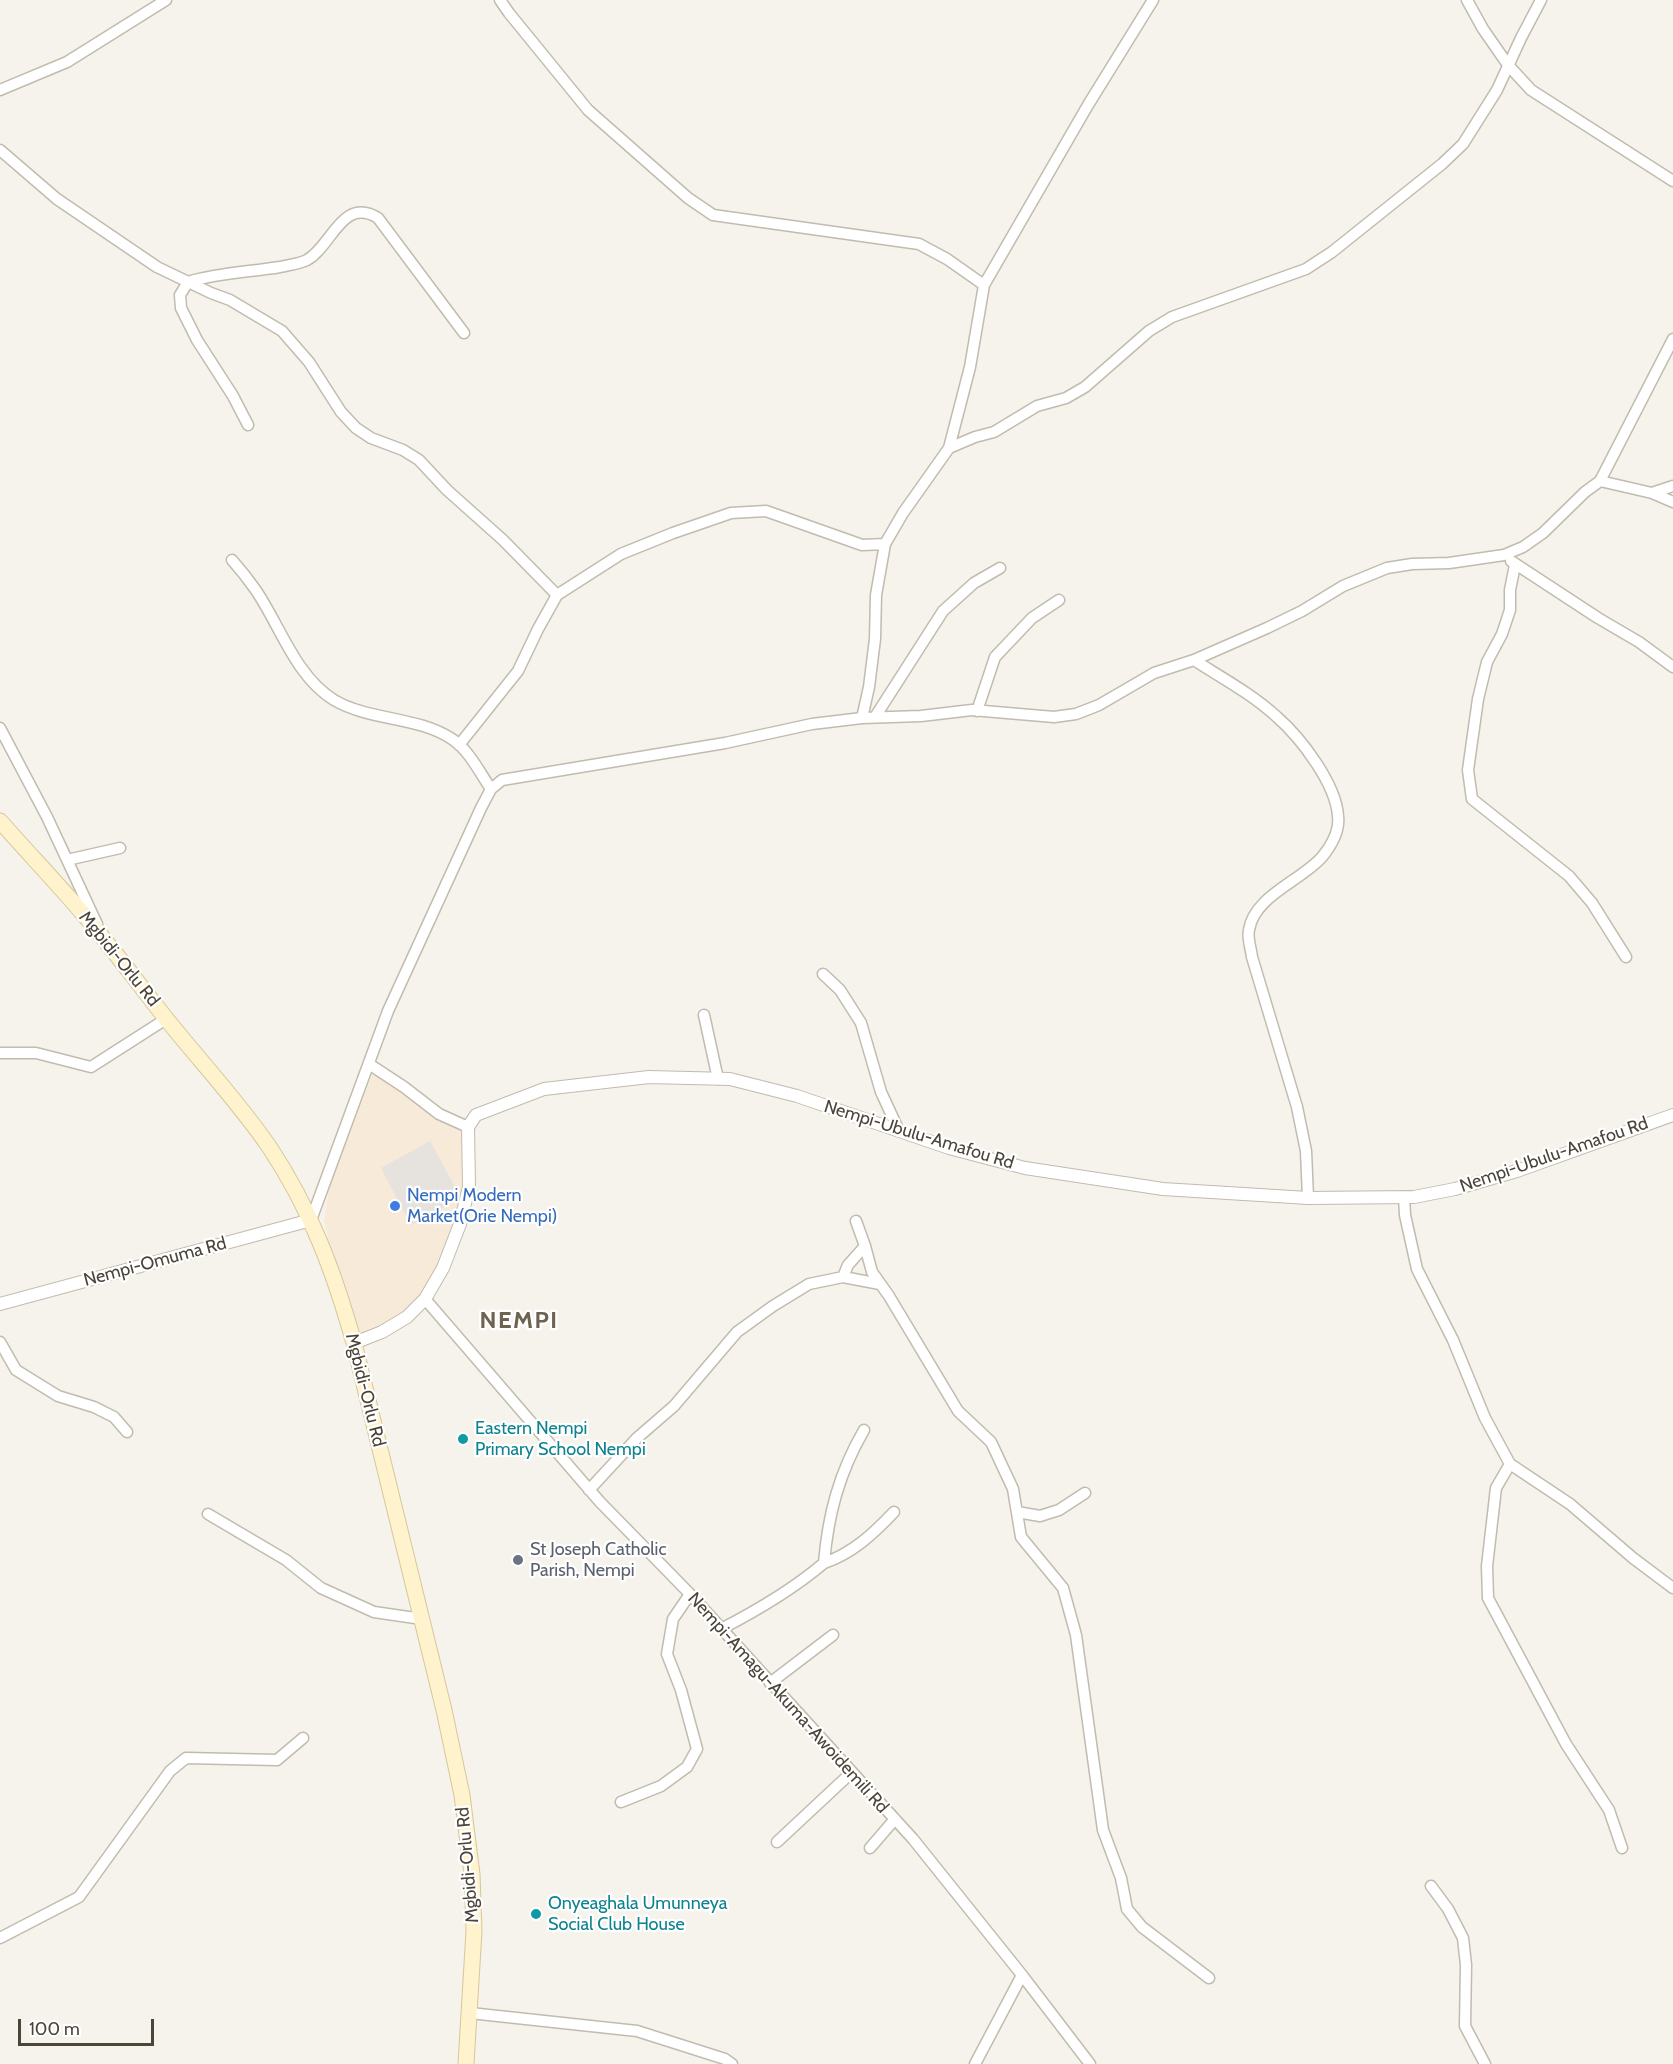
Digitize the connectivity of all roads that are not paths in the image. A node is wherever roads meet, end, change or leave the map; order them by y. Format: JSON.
{"nodes":[{"id":1,"x":166,"y":0,"type":"edge"},
{"id":2,"x":500,"y":0,"type":"edge"},
{"id":3,"x":1153,"y":0,"type":"edge"},
{"id":4,"x":1467,"y":0,"type":"edge"},
{"id":5,"x":1541,"y":0,"type":"edge"},
{"id":6,"x":1508,"y":65,"type":"junction"},
{"id":7,"x":0,"y":90,"type":"edge"},
{"id":8,"x":0,"y":150,"type":"edge"},
{"id":9,"x":1673,"y":181,"type":"edge"},
{"id":10,"x":188,"y":282,"type":"junction"},
{"id":11,"x":984,"y":285,"type":"junction"},
{"id":12,"x":464,"y":333,"type":"dead end"},
{"id":13,"x":1673,"y":339,"type":"edge"},
{"id":14,"x":248,"y":425,"type":"dead end"},
{"id":15,"x":949,"y":448,"type":"junction"},
{"id":16,"x":1600,"y":481,"type":"junction"},
{"id":17,"x":1673,"y":486,"type":"edge"},
{"id":18,"x":1652,"y":493,"type":"junction"},
{"id":19,"x":1673,"y":502,"type":"edge"},
{"id":20,"x":885,"y":544,"type":"junction"},
{"id":21,"x":1504,"y":555,"type":"junction"},
{"id":22,"x":232,"y":560,"type":"dead end"},
{"id":23,"x":1515,"y":565,"type":"junction"},
{"id":24,"x":999,"y":568,"type":"dead end"},
{"id":25,"x":557,"y":596,"type":"junction"},
{"id":26,"x":1059,"y":600,"type":"dead end"},
{"id":27,"x":1194,"y":660,"type":"junction"},
{"id":28,"x":1673,"y":667,"type":"edge"},
{"id":29,"x":977,"y":711,"type":"junction"},
{"id":30,"x":875,"y":717,"type":"junction"},
{"id":31,"x":862,"y":718,"type":"junction"},
{"id":32,"x":0,"y":728,"type":"edge"},
{"id":33,"x":459,"y":745,"type":"junction"},
{"id":34,"x":491,"y":789,"type":"junction"},
{"id":35,"x":0,"y":821,"type":"edge"},
{"id":36,"x":120,"y":848,"type":"dead end"},
{"id":37,"x":67,"y":860,"type":"junction"},
{"id":38,"x":105,"y":940,"type":"junction"},
{"id":39,"x":1626,"y":957,"type":"dead end"},
{"id":40,"x":823,"y":974,"type":"dead end"},
{"id":41,"x":704,"y":1015,"type":"dead end"},
{"id":42,"x":166,"y":1019,"type":"junction"},
{"id":43,"x":0,"y":1053,"type":"edge"},
{"id":44,"x":369,"y":1064,"type":"junction"},
{"id":45,"x":718,"y":1079,"type":"junction"},
{"id":46,"x":1673,"y":1115,"type":"edge"},
{"id":47,"x":468,"y":1127,"type":"junction"},
{"id":48,"x":899,"y":1131,"type":"junction"},
{"id":49,"x":1404,"y":1197,"type":"junction"},
{"id":50,"x":1308,"y":1198,"type":"junction"},
{"id":51,"x":311,"y":1220,"type":"junction"},
{"id":52,"x":856,"y":1221,"type":"dead end"},
{"id":53,"x":865,"y":1246,"type":"junction"},
{"id":54,"x":843,"y":1277,"type":"junction"},
{"id":55,"x":880,"y":1284,"type":"junction"},
{"id":56,"x":425,"y":1299,"type":"junction"},
{"id":57,"x":0,"y":1305,"type":"edge"},
{"id":58,"x":0,"y":1342,"type":"edge"},
{"id":59,"x":354,"y":1343,"type":"junction"},
{"id":60,"x":864,"y":1430,"type":"dead end"},
{"id":61,"x":127,"y":1432,"type":"dead end"},
{"id":62,"x":1510,"y":1464,"type":"junction"},
{"id":63,"x":589,"y":1490,"type":"junction"},
{"id":64,"x":1085,"y":1492,"type":"dead end"},
{"id":65,"x":894,"y":1512,"type":"dead end"},
{"id":66,"x":1017,"y":1512,"type":"junction"},
{"id":67,"x":208,"y":1514,"type":"dead end"},
{"id":68,"x":824,"y":1563,"type":"junction"},
{"id":69,"x":1673,"y":1588,"type":"edge"},
{"id":70,"x":690,"y":1594,"type":"junction"},
{"id":71,"x":422,"y":1619,"type":"junction"},
{"id":72,"x":721,"y":1629,"type":"junction"},
{"id":73,"x":833,"y":1635,"type":"dead end"},
{"id":74,"x":770,"y":1683,"type":"junction"},
{"id":75,"x":303,"y":1738,"type":"dead end"},
{"id":76,"x":852,"y":1772,"type":"junction"},
{"id":77,"x":621,"y":1802,"type":"dead end"},
{"id":78,"x":895,"y":1819,"type":"junction"},
{"id":79,"x":777,"y":1842,"type":"dead end"},
{"id":80,"x":870,"y":1848,"type":"dead end"},
{"id":81,"x":1622,"y":1848,"type":"dead end"},
{"id":82,"x":1431,"y":1886,"type":"dead end"},
{"id":83,"x":0,"y":1938,"type":"edge"},
{"id":84,"x":1022,"y":1975,"type":"junction"},
{"id":85,"x":1209,"y":1978,"type":"dead end"},
{"id":86,"x":470,"y":2013,"type":"junction"},
{"id":87,"x":466,"y":2064,"type":"edge"},
{"id":88,"x":732,"y":2064,"type":"edge"},
{"id":89,"x":975,"y":2064,"type":"edge"},
{"id":90,"x":1090,"y":2064,"type":"edge"},
{"id":91,"x":1485,"y":2064,"type":"edge"}],
"edges":[{"from":1,"to":7,"type":"street"},
{"from":2,"to":11,"type":"street"},
{"from":3,"to":11,"type":"street"},
{"from":4,"to":6,"type":"street"},
{"from":5,"to":6,"type":"street"},
{"from":6,"to":9,"type":"street"},
{"from":6,"to":15,"type":"street"},
{"from":8,"to":10,"type":"street"},
{"from":10,"to":12,"type":"street"},
{"from":10,"to":14,"type":"street"},
{"from":10,"to":25,"type":"street"},
{"from":11,"to":15,"type":"street"},
{"from":13,"to":16,"type":"street"},
{"from":15,"to":20,"type":"street"},
{"from":16,"to":18,"type":"street"},
{"from":16,"to":21,"type":"street"},
{"from":17,"to":18,"type":"street"},
{"from":18,"to":19,"type":"street"},
{"from":20,"to":25,"type":"street"},
{"from":20,"to":31,"type":"street"},
{"from":21,"to":23,"type":"street"},
{"from":21,"to":27,"type":"street"},
{"from":22,"to":33,"type":"street"},
{"from":23,"to":28,"type":"street"},
{"from":23,"to":39,"type":"street"},
{"from":24,"to":30,"type":"street"},
{"from":25,"to":33,"type":"street"},
{"from":26,"to":29,"type":"street"},
{"from":27,"to":29,"type":"street"},
{"from":27,"to":50,"type":"street"},
{"from":29,"to":30,"type":"street"},
{"from":30,"to":31,"type":"street"},
{"from":31,"to":34,"type":"street"},
{"from":32,"to":37,"type":"street"},
{"from":33,"to":34,"type":"street"},
{"from":34,"to":44,"type":"street"},
{"from":35,"to":38,"type":"main road","name":"Mgbidi-Orlu Rd"},
{"from":36,"to":37,"type":"street"},
{"from":37,"to":38,"type":"street"},
{"from":38,"to":42,"type":"main road","name":"Mgbidi-Orlu Rd"},
{"from":40,"to":48,"type":"street"},
{"from":41,"to":45,"type":"street"},
{"from":42,"to":43,"type":"street"},
{"from":42,"to":51,"type":"main road","name":"Mgbidi-Orlu Rd"},
{"from":44,"to":47,"type":"street"},
{"from":44,"to":51,"type":"street"},
{"from":45,"to":47,"type":"street","name":"Nempi-Ubulu-Amafou Rd"},
{"from":45,"to":48,"type":"street","name":"Nempi-Ubulu-Amafou Rd"},
{"from":46,"to":49,"type":"street","name":"Nempi-Ubulu-Amafou Rd"},
{"from":47,"to":56,"type":"street"},
{"from":48,"to":50,"type":"street","name":"Nempi-Ubulu-Amafou Rd"},
{"from":49,"to":50,"type":"street","name":"Nempi-Ubulu-Amafou Rd"},
{"from":49,"to":62,"type":"street"},
{"from":51,"to":57,"type":"street","name":"Nempi-Omuma Rd"},
{"from":51,"to":59,"type":"main road","name":"Mgbidi-Orlu Rd"},
{"from":52,"to":53,"type":"street"},
{"from":53,"to":54,"type":"street"},
{"from":53,"to":55,"type":"street"},
{"from":54,"to":55,"type":"street"},
{"from":54,"to":63,"type":"street"},
{"from":55,"to":66,"type":"street"},
{"from":56,"to":59,"type":"street"},
{"from":56,"to":63,"type":"street","name":"Nempi-Amagu-Akuma-Awoidemili Rd"},
{"from":58,"to":61,"type":"street"},
{"from":59,"to":71,"type":"main road","name":"Mgbidi-Orlu Rd"},
{"from":60,"to":68,"type":"street"},
{"from":62,"to":69,"type":"street"},
{"from":62,"to":81,"type":"street"},
{"from":63,"to":70,"type":"street","name":"Nempi-Amagu-Akuma-Awoidemili Rd"},
{"from":64,"to":66,"type":"street"},
{"from":65,"to":68,"type":"street"},
{"from":66,"to":85,"type":"street"},
{"from":67,"to":71,"type":"street"},
{"from":68,"to":72,"type":"street"},
{"from":70,"to":72,"type":"street","name":"Nempi-Amagu-Akuma-Awoidemili Rd"},
{"from":70,"to":77,"type":"street"},
{"from":71,"to":86,"type":"main road","name":"Mgbidi-Orlu Rd"},
{"from":72,"to":74,"type":"street","name":"Nempi-Amagu-Akuma-Awoidemili Rd"},
{"from":73,"to":74,"type":"street"},
{"from":74,"to":76,"type":"street","name":"Nempi-Amagu-Akuma-Awoidemili Rd"},
{"from":75,"to":83,"type":"street"},
{"from":76,"to":78,"type":"street","name":"Nempi-Amagu-Akuma-Awoidemili Rd"},
{"from":76,"to":79,"type":"street"},
{"from":78,"to":80,"type":"street"},
{"from":78,"to":84,"type":"street","name":"Nempi-Amagu-Akuma-Awoidemili Rd"},
{"from":82,"to":91,"type":"street"},
{"from":84,"to":89,"type":"street"},
{"from":84,"to":90,"type":"street","name":"Nempi-Amagu-Akuma-Awoidemili Rd"},
{"from":86,"to":87,"type":"main road","name":"Mgbidi-Orlu Rd"},
{"from":86,"to":88,"type":"street"}]}
